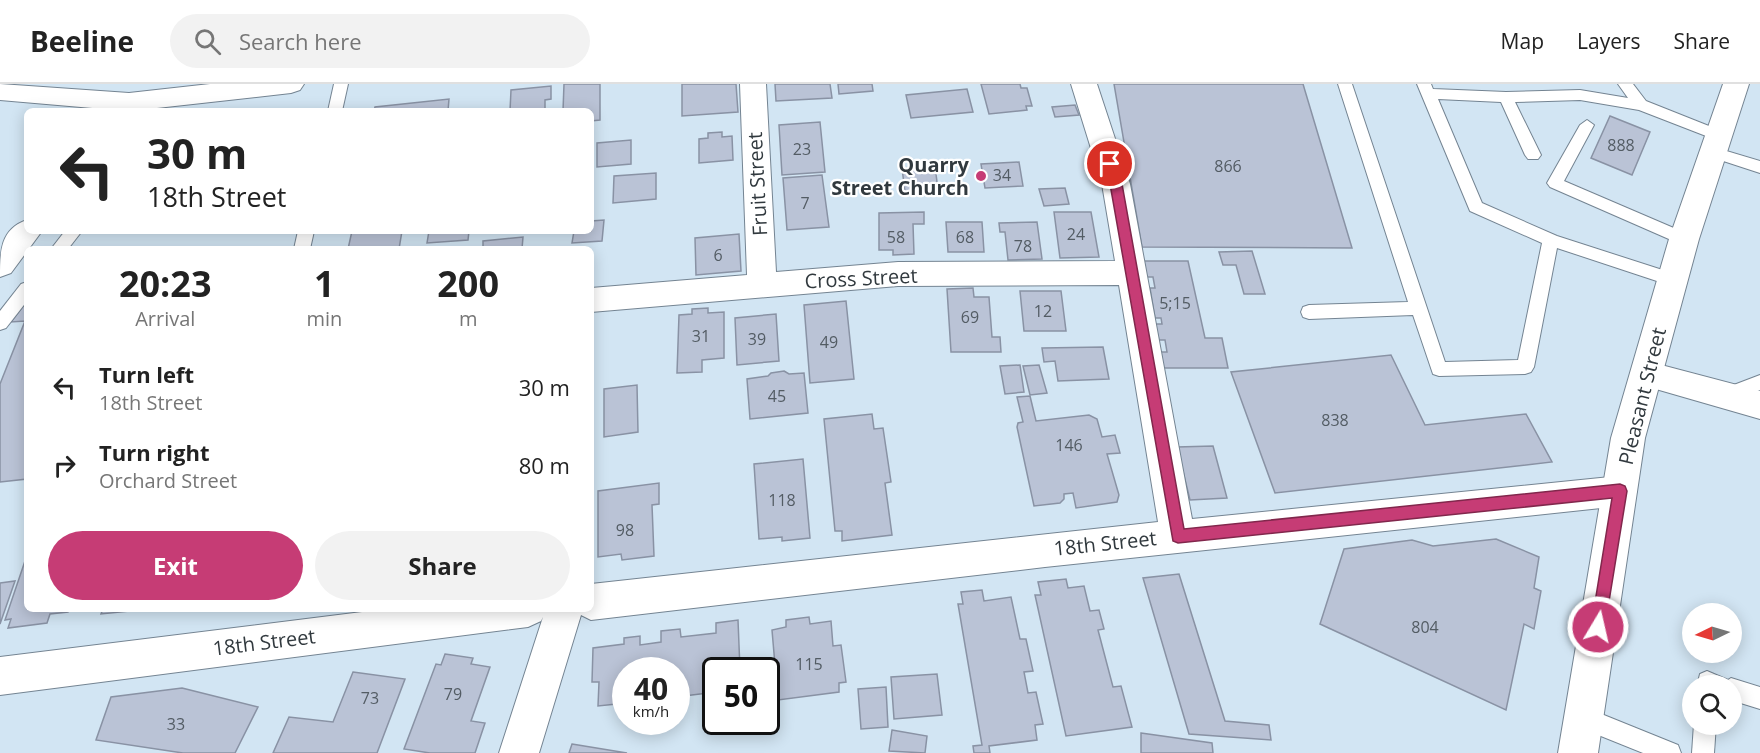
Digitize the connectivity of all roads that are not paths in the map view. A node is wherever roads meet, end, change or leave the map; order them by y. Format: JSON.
{"nodes":[{"id":1,"x":291,"y":84,"type":"edge"},
{"id":2,"x":341,"y":84,"type":"edge"},
{"id":3,"x":753,"y":84,"type":"edge"},
{"id":4,"x":1084,"y":84,"type":"edge"},
{"id":5,"x":1345,"y":84,"type":"edge"},
{"id":6,"x":1625,"y":84,"type":"edge"},
{"id":7,"x":1736,"y":84,"type":"edge"},
{"id":8,"x":1426,"y":89,"type":"edge"},
{"id":9,"x":0,"y":91,"type":"edge"},
{"id":10,"x":1506,"y":97,"type":"junction"},
{"id":11,"x":131,"y":99,"type":"edge"},
{"id":12,"x":170,"y":104,"type":"edge"},
{"id":13,"x":1641,"y":105,"type":"junction"},
{"id":14,"x":336,"y":108,"type":"edge"},
{"id":15,"x":1587,"y":125,"type":"dead end"},
{"id":16,"x":1716,"y":144,"type":"junction"},
{"id":17,"x":1533,"y":155,"type":"dead end"},
{"id":18,"x":1760,"y":167,"type":"edge"},
{"id":19,"x":25,"y":234,"type":"edge"},
{"id":20,"x":72,"y":234,"type":"edge"},
{"id":21,"x":1684,"y":239,"type":"junction"},
{"id":22,"x":1551,"y":240,"type":"junction"},
{"id":23,"x":62,"y":246,"type":"edge"},
{"id":24,"x":0,"y":265,"type":"edge"},
{"id":25,"x":1132,"y":273,"type":"junction"},
{"id":26,"x":1672,"y":280,"type":"junction"},
{"id":27,"x":762,"y":285,"type":"junction"},
{"id":28,"x":24,"y":293,"type":"edge"},
{"id":29,"x":594,"y":300,"type":"edge"},
{"id":30,"x":1419,"y":308,"type":"junction"},
{"id":31,"x":1309,"y":312,"type":"dead end"},
{"id":32,"x":0,"y":323,"type":"edge"},
{"id":33,"x":1646,"y":374,"type":"junction"},
{"id":34,"x":1760,"y":382,"type":"edge"},
{"id":35,"x":1722,"y":396,"type":"junction"},
{"id":36,"x":1760,"y":405,"type":"edge"},
{"id":37,"x":1620,"y":491,"type":"junction"},
{"id":38,"x":1178,"y":536,"type":"junction"},
{"id":39,"x":594,"y":602,"type":"edge"},
{"id":40,"x":504,"y":612,"type":"edge"},
{"id":41,"x":563,"y":612,"type":"edge"},
{"id":42,"x":0,"y":676,"type":"edge"},
{"id":43,"x":1742,"y":692,"type":"edge"},
{"id":44,"x":1760,"y":698,"type":"edge"},
{"id":45,"x":1584,"y":718,"type":"junction"},
{"id":46,"x":1704,"y":735,"type":"edge"},
{"id":47,"x":519,"y":753,"type":"edge"},
{"id":48,"x":1578,"y":753,"type":"edge"},
{"id":49,"x":1670,"y":753,"type":"edge"},
{"id":50,"x":1703,"y":753,"type":"edge"}],
"edges":[{"from":1,"to":12,"type":"street"},
{"from":2,"to":14,"type":"lane"},
{"from":3,"to":27,"type":"street","name":"Fruit Street"},
{"from":4,"to":25,"type":"street"},
{"from":5,"to":30,"type":"lane"},
{"from":6,"to":13,"type":"lane"},
{"from":7,"to":16,"type":"street","name":"Pleasant Street"},
{"from":8,"to":10,"type":"lane"},
{"from":8,"to":22,"type":"lane"},
{"from":9,"to":11,"type":"street"},
{"from":10,"to":13,"type":"lane"},
{"from":10,"to":17,"type":"lane"},
{"from":11,"to":12,"type":"street"},
{"from":13,"to":16,"type":"lane"},
{"from":15,"to":21,"type":"lane"},
{"from":16,"to":18,"type":"lane"},
{"from":16,"to":21,"type":"street","name":"Pleasant Street"},
{"from":19,"to":24,"type":"street"},
{"from":20,"to":23,"type":"lane"},
{"from":21,"to":26,"type":"street","name":"Pleasant Street"},
{"from":22,"to":26,"type":"lane"},
{"from":22,"to":30,"type":"lane"},
{"from":25,"to":27,"type":"street","name":"Cross Street"},
{"from":25,"to":38,"type":"street"},
{"from":26,"to":33,"type":"street","name":"Pleasant Street"},
{"from":27,"to":29,"type":"street","name":"Cross Street"},
{"from":28,"to":32,"type":"lane"},
{"from":30,"to":31,"type":"lane"},
{"from":33,"to":35,"type":"street"},
{"from":33,"to":37,"type":"street","name":"Pleasant Street"},
{"from":34,"to":35,"type":"lane"},
{"from":35,"to":36,"type":"street"},
{"from":37,"to":38,"type":"street","name":"18th Street"},
{"from":37,"to":45,"type":"street","name":"Pleasant Street"},
{"from":38,"to":39,"type":"street","name":"18th Street"},
{"from":40,"to":42,"type":"street","name":"18th Street"},
{"from":41,"to":47,"type":"street"},
{"from":43,"to":44,"type":"lane"},
{"from":45,"to":48,"type":"street","name":"Pleasant Street"},
{"from":45,"to":49,"type":"lane"},
{"from":46,"to":50,"type":"lane"}]}
